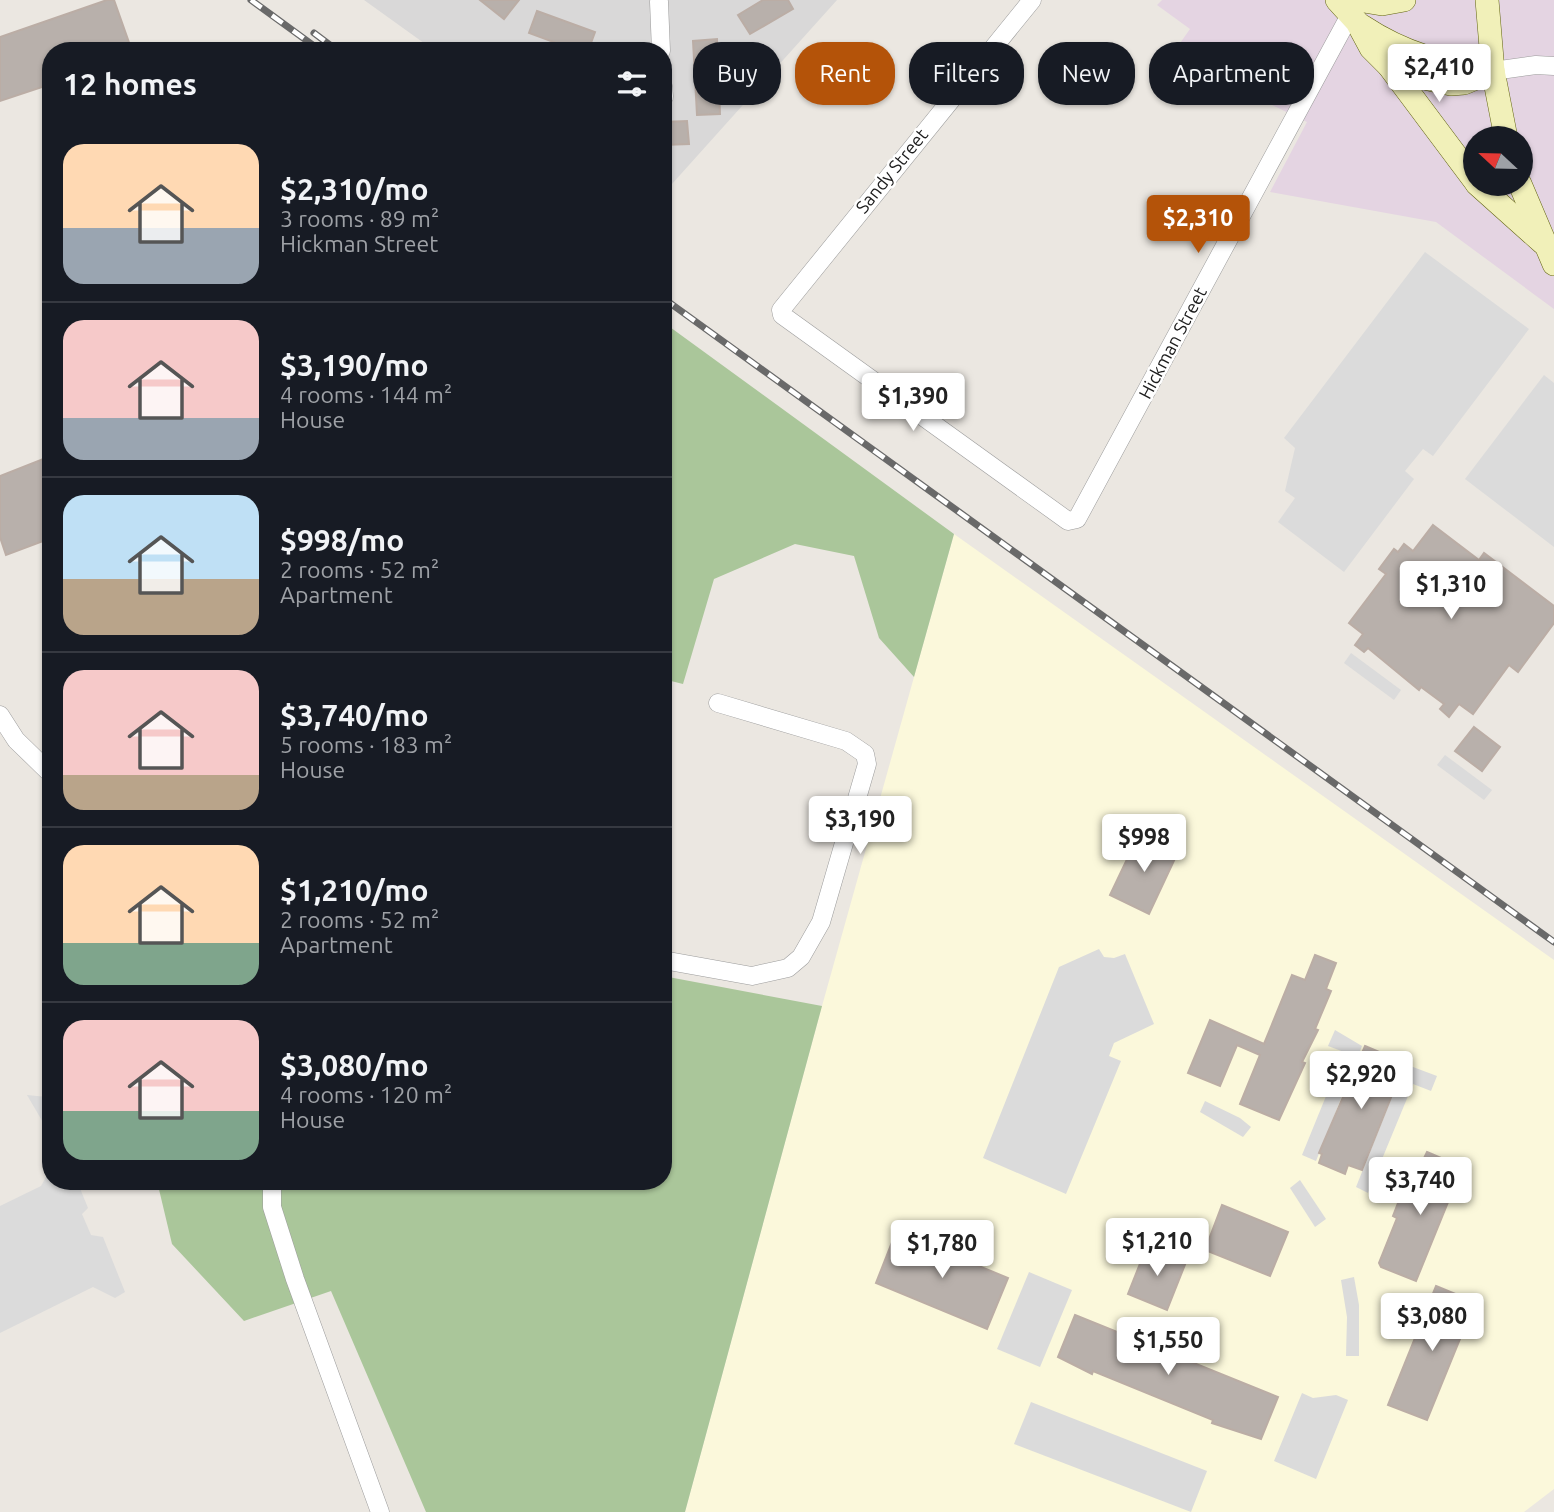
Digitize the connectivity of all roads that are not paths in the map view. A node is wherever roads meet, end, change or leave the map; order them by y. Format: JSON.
{"nodes":[{"id":1,"x":1032,"y":0,"type":"edge"},
{"id":2,"x":1404,"y":0,"type":"edge"},
{"id":3,"x":1487,"y":0,"type":"edge"},
{"id":4,"x":655,"y":1,"type":"edge"},
{"id":5,"x":1350,"y":9,"type":"edge"},
{"id":6,"x":660,"y":42,"type":"edge"},
{"id":7,"x":1387,"y":64,"type":"junction"},
{"id":8,"x":1554,"y":66,"type":"edge"},
{"id":9,"x":1493,"y":71,"type":"junction"},
{"id":10,"x":1504,"y":126,"type":"edge"},
{"id":11,"x":1463,"y":166,"type":"edge"},
{"id":12,"x":1491,"y":196,"type":"edge"},
{"id":13,"x":1525,"y":196,"type":"edge"},
{"id":14,"x":1543,"y":243,"type":"junction"},
{"id":15,"x":1554,"y":264,"type":"edge"},
{"id":16,"x":1073,"y":521,"type":"joint"},
{"id":17,"x":718,"y":703,"type":"dead end"},
{"id":18,"x":0,"y":715,"type":"edge"},
{"id":19,"x":42,"y":765,"type":"edge"},
{"id":20,"x":672,"y":962,"type":"edge"},
{"id":21,"x":272,"y":1190,"type":"edge"},
{"id":22,"x":380,"y":1512,"type":"edge"}],
"edges":[{"from":1,"to":16,"type":"street","name":"Sandy Street"},
{"from":2,"to":5,"type":"main road"},
{"from":3,"to":9,"type":"main road"},
{"from":4,"to":6,"type":"street"},
{"from":5,"to":7,"type":"main road"},
{"from":5,"to":9,"type":"main road"},
{"from":5,"to":16,"type":"street","name":"Hickman Street"},
{"from":7,"to":9,"type":"main road"},
{"from":7,"to":11,"type":"main road"},
{"from":8,"to":9,"type":"street"},
{"from":9,"to":10,"type":"main road"},
{"from":12,"to":14,"type":"main road"},
{"from":13,"to":14,"type":"main road"},
{"from":14,"to":15,"type":"main road"},
{"from":17,"to":20,"type":"street"},
{"from":18,"to":19,"type":"street"},
{"from":21,"to":22,"type":"street"}]}
